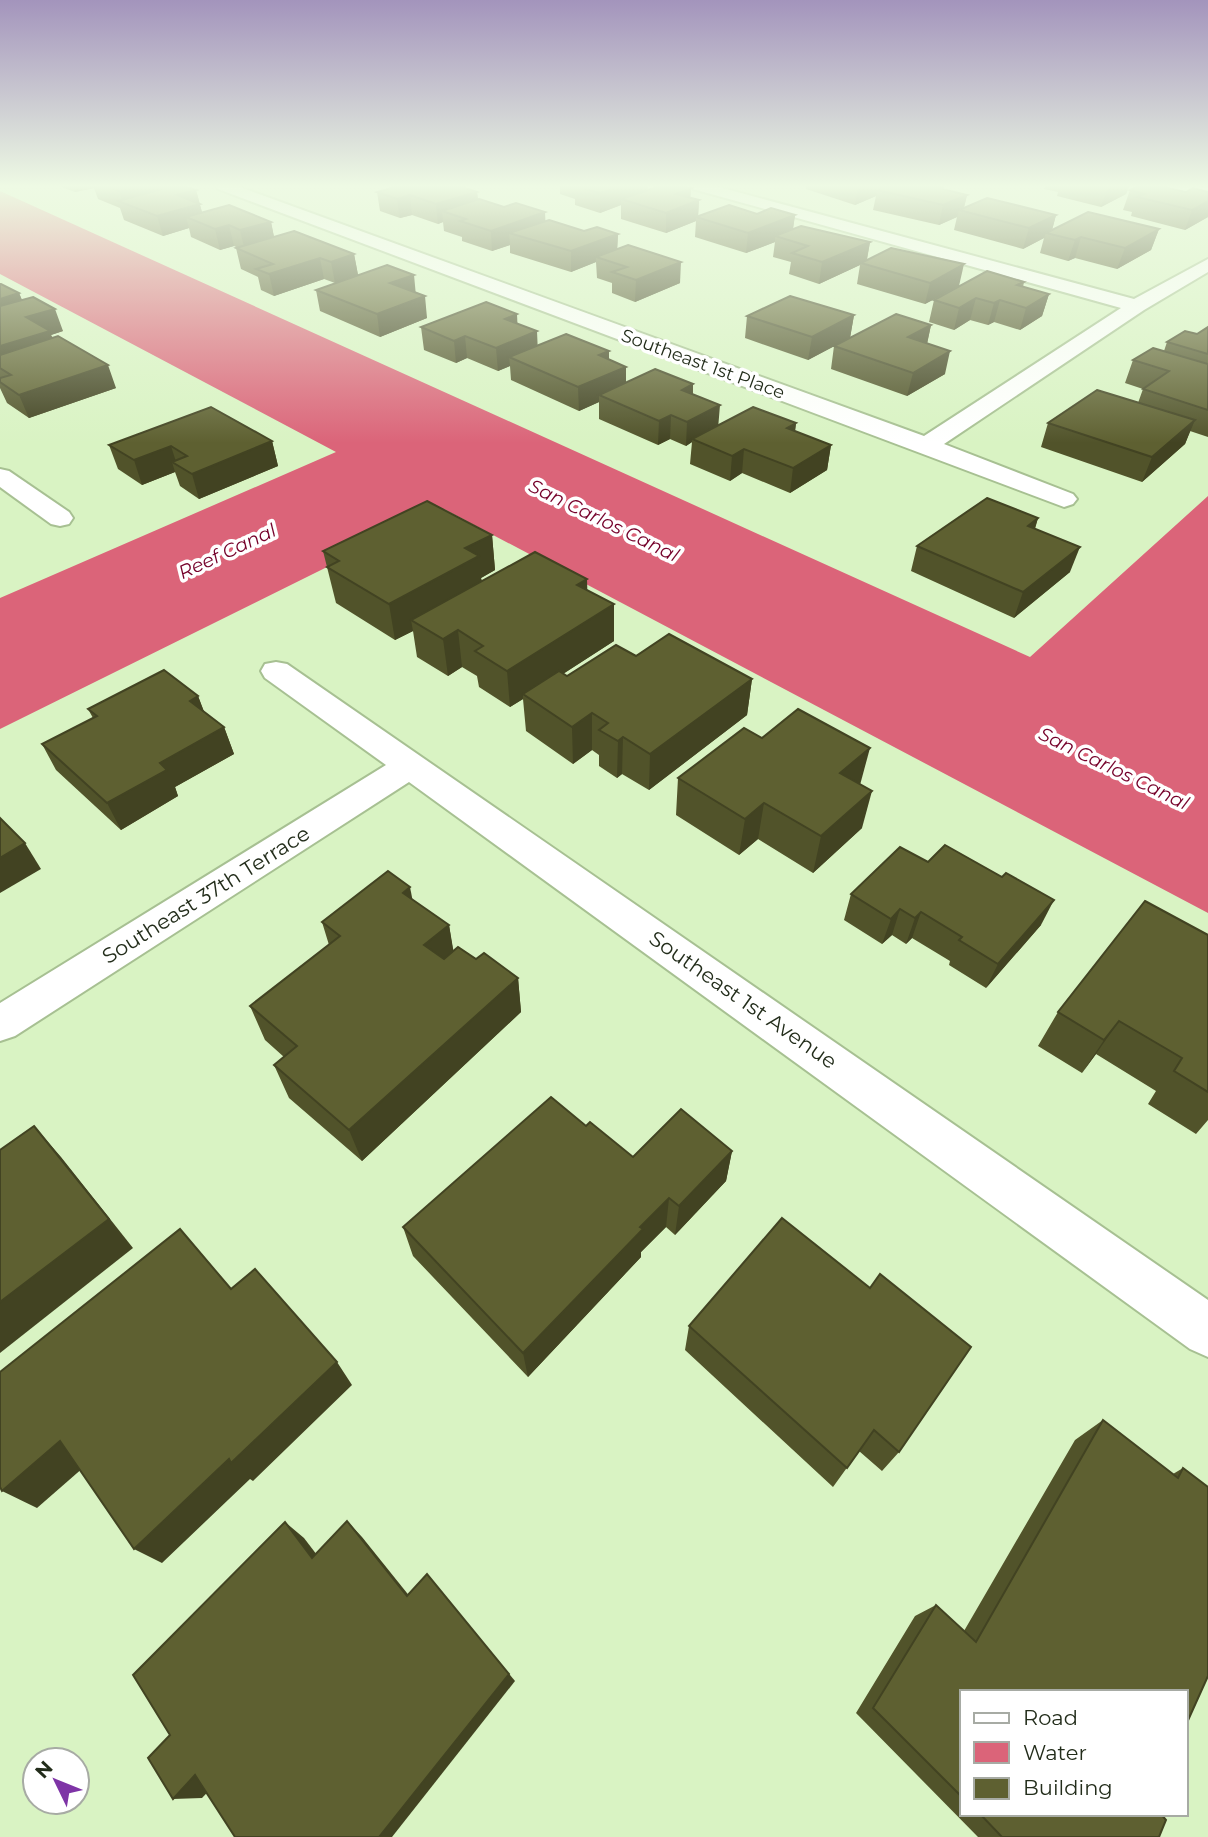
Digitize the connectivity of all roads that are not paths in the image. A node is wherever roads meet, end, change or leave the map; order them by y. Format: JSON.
{"nodes":[{"id":1,"x":456,"y":272,"type":"edge"},
{"id":2,"x":1012,"y":272,"type":"edge"},
{"id":3,"x":1195,"y":272,"type":"edge"},
{"id":4,"x":1137,"y":306,"type":"junction"},
{"id":5,"x":926,"y":445,"type":"junction"},
{"id":6,"x":0,"y":476,"type":"edge"},
{"id":7,"x":1064,"y":499,"type":"dead end"},
{"id":8,"x":60,"y":519,"type":"dead end"},
{"id":9,"x":276,"y":671,"type":"dead end"},
{"id":10,"x":411,"y":765,"type":"junction"},
{"id":11,"x":0,"y":1024,"type":"edge"},
{"id":12,"x":1208,"y":1331,"type":"edge"}],
"edges":[{"from":1,"to":5,"type":"street","name":"Southeast 1st Place"},
{"from":2,"to":4,"type":"street"},
{"from":3,"to":4,"type":"street"},
{"from":4,"to":5,"type":"street"},
{"from":5,"to":7,"type":"street","name":"Southeast 1st Place"},
{"from":6,"to":8,"type":"street"},
{"from":9,"to":10,"type":"street","name":"Southeast 1st Avenue"},
{"from":10,"to":11,"type":"street","name":"Southeast 37th Terrace"},
{"from":10,"to":12,"type":"street","name":"Southeast 1st Avenue"}]}
